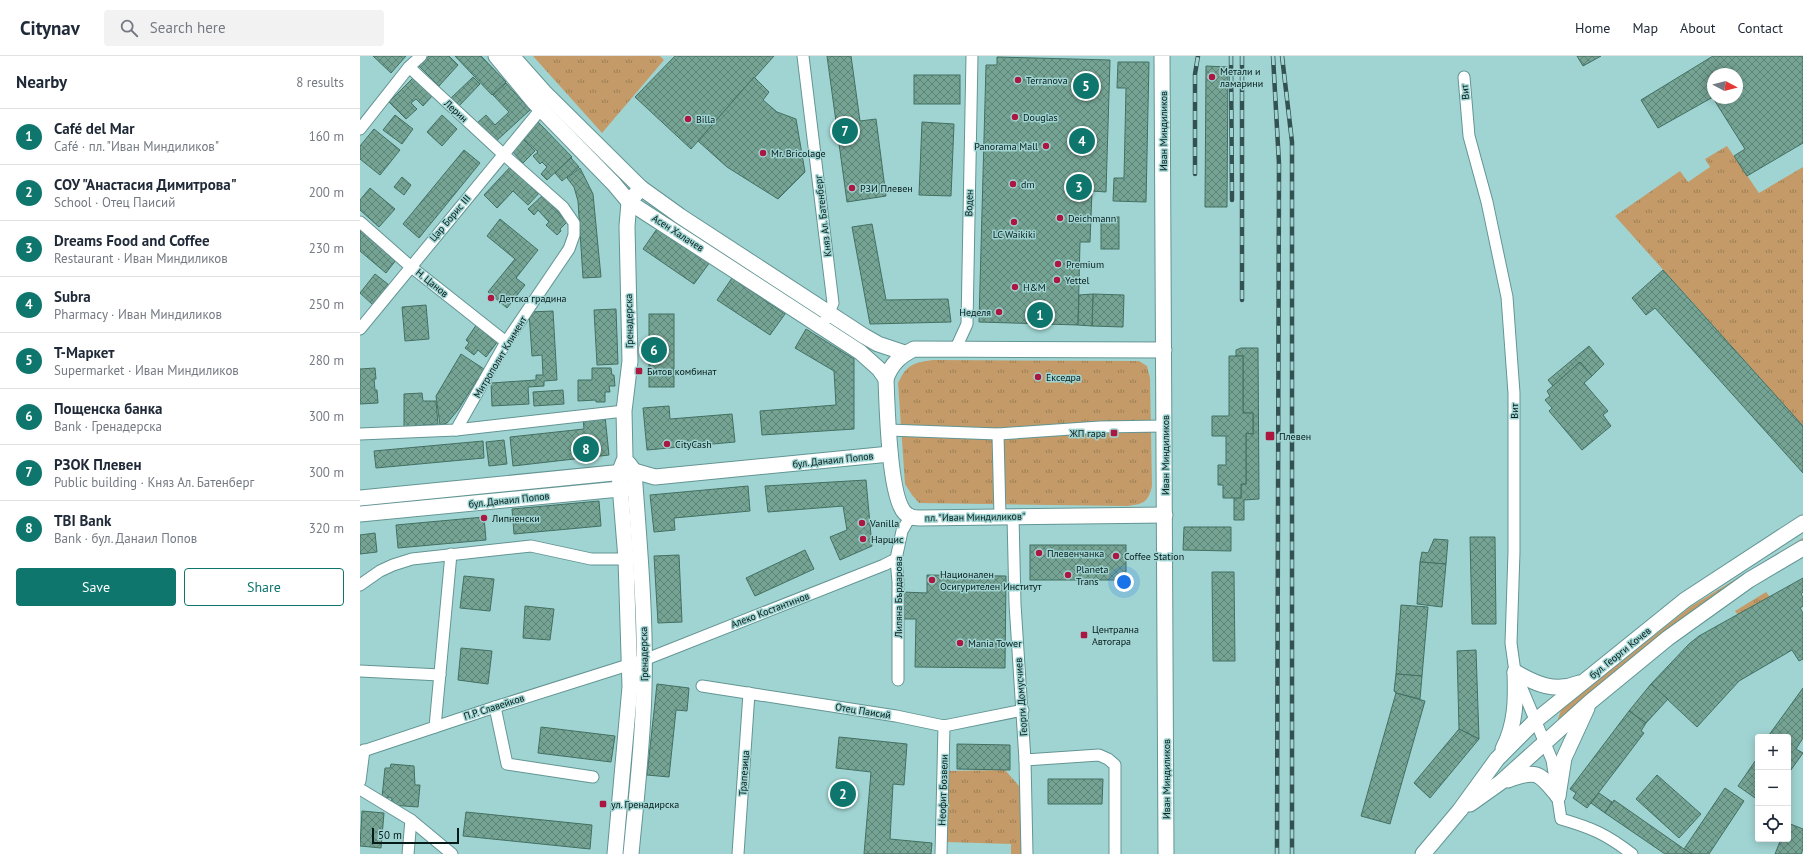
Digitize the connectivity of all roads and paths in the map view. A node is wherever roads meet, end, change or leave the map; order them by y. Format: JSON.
{"nodes":[{"id":1,"x":421,"y":56,"type":"edge"},
{"id":2,"x":496,"y":56,"type":"edge"},
{"id":3,"x":512,"y":56,"type":"edge"},
{"id":4,"x":803,"y":56,"type":"edge"},
{"id":5,"x":972,"y":56,"type":"edge"},
{"id":6,"x":1162,"y":56,"type":"edge"},
{"id":7,"x":409,"y":67,"type":"junction"},
{"id":8,"x":1464,"y":77,"type":"dead end"},
{"id":9,"x":541,"y":109,"type":"junction"},
{"id":10,"x":360,"y":129,"type":"edge"},
{"id":11,"x":503,"y":154,"type":"junction"},
{"id":12,"x":641,"y":188,"type":"junction"},
{"id":13,"x":630,"y":202,"type":"junction"},
{"id":14,"x":360,"y":222,"type":"edge"},
{"id":15,"x":410,"y":266,"type":"junction"},
{"id":16,"x":825,"y":320,"type":"junction"},
{"id":17,"x":360,"y":329,"type":"edge"},
{"id":18,"x":506,"y":342,"type":"junction"},
{"id":19,"x":956,"y":348,"type":"junction"},
{"id":20,"x":1164,"y":350,"type":"junction"},
{"id":21,"x":905,"y":353,"type":"junction"},
{"id":22,"x":886,"y":379,"type":"junction"},
{"id":23,"x":624,"y":411,"type":"junction"},
{"id":24,"x":1164,"y":426,"type":"junction"},
{"id":25,"x":456,"y":430,"type":"junction"},
{"id":26,"x":888,"y":430,"type":"junction"},
{"id":27,"x":360,"y":434,"type":"edge"},
{"id":28,"x":998,"y":434,"type":"junction"},
{"id":29,"x":890,"y":454,"type":"junction"},
{"id":30,"x":625,"y":458,"type":"junction"},
{"id":31,"x":634,"y":471,"type":"junction"},
{"id":32,"x":619,"y":473,"type":"junction"},
{"id":33,"x":656,"y":477,"type":"junction"},
{"id":34,"x":636,"y":487,"type":"junction"},
{"id":35,"x":620,"y":488,"type":"junction"},
{"id":36,"x":360,"y":498,"type":"edge"},
{"id":37,"x":360,"y":514,"type":"edge"},
{"id":38,"x":1165,"y":515,"type":"junction"},
{"id":39,"x":910,"y":517,"type":"junction"},
{"id":40,"x":1007,"y":517,"type":"junction"},
{"id":41,"x":1803,"y":523,"type":"edge"},
{"id":42,"x":1803,"y":548,"type":"edge"},
{"id":43,"x":451,"y":554,"type":"junction"},
{"id":44,"x":626,"y":559,"type":"junction"},
{"id":45,"x":896,"y":559,"type":"junction"},
{"id":46,"x":360,"y":585,"type":"edge"},
{"id":47,"x":644,"y":660,"type":"junction"},
{"id":48,"x":629,"y":665,"type":"junction"},
{"id":49,"x":360,"y":671,"type":"edge"},
{"id":50,"x":1515,"y":672,"type":"junction"},
{"id":51,"x":440,"y":675,"type":"junction"},
{"id":52,"x":1588,"y":679,"type":"junction"},
{"id":53,"x":898,"y":680,"type":"dead end"},
{"id":54,"x":702,"y":686,"type":"dead end"},
{"id":55,"x":750,"y":693,"type":"junction"},
{"id":56,"x":1590,"y":702,"type":"junction"},
{"id":57,"x":495,"y":706,"type":"junction"},
{"id":58,"x":1023,"y":710,"type":"junction"},
{"id":59,"x":1535,"y":722,"type":"junction"},
{"id":60,"x":944,"y":726,"type":"junction"},
{"id":61,"x":434,"y":727,"type":"junction"},
{"id":62,"x":1545,"y":743,"type":"junction"},
{"id":63,"x":362,"y":751,"type":"edge"},
{"id":64,"x":1497,"y":759,"type":"junction"},
{"id":65,"x":1025,"y":760,"type":"junction"},
{"id":66,"x":593,"y":777,"type":"dead end"},
{"id":67,"x":360,"y":781,"type":"edge"},
{"id":68,"x":1501,"y":782,"type":"junction"},
{"id":69,"x":360,"y":789,"type":"edge"},
{"id":70,"x":1558,"y":796,"type":"junction"},
{"id":71,"x":1460,"y":810,"type":"junction"},
{"id":72,"x":411,"y":820,"type":"junction"},
{"id":73,"x":408,"y":854,"type":"edge"},
{"id":74,"x":452,"y":854,"type":"edge"},
{"id":75,"x":615,"y":854,"type":"edge"},
{"id":76,"x":631,"y":854,"type":"edge"},
{"id":77,"x":738,"y":854,"type":"edge"},
{"id":78,"x":941,"y":854,"type":"edge"},
{"id":79,"x":1027,"y":854,"type":"edge"},
{"id":80,"x":1115,"y":854,"type":"edge"},
{"id":81,"x":1166,"y":854,"type":"edge"},
{"id":82,"x":1423,"y":854,"type":"edge"},
{"id":83,"x":1632,"y":854,"type":"edge"}],
"edges":[{"from":1,"to":7,"type":"street"},
{"from":2,"to":9,"type":"street","name":"Асен Халачев"},
{"from":3,"to":12,"type":"street","name":"Асен Халачев"},
{"from":4,"to":16,"type":"street","name":"Княз Ал. Батенберг"},
{"from":5,"to":19,"type":"street","name":"Воден"},
{"from":6,"to":20,"type":"street","name":"Иван Миндиликов"},
{"from":7,"to":10,"type":"street"},
{"from":7,"to":11,"type":"street","name":"Лерин"},
{"from":8,"to":50,"type":"street","name":"Вит"},
{"from":9,"to":11,"type":"street","name":"Цар Борис III"},
{"from":9,"to":13,"type":"street","name":"Асен Халачев"},
{"from":11,"to":15,"type":"street","name":"Цар Борис III"},
{"from":11,"to":18,"type":"street","name":"Митрополит Климент"},
{"from":12,"to":13,"type":"street"},
{"from":12,"to":16,"type":"street","name":"Асен Халачев"},
{"from":13,"to":16,"type":"street","name":"Асен Халачев"},
{"from":13,"to":23,"type":"street","name":"Гренадерска"},
{"from":14,"to":15,"type":"street","name":"Н. Цанов"},
{"from":15,"to":17,"type":"street","name":"Цар Борис III"},
{"from":15,"to":18,"type":"street","name":"Н. Цанов"},
{"from":16,"to":21,"type":"street","name":"Асен Халачев"},
{"from":16,"to":22,"type":"street","name":"Асен Халачев"},
{"from":18,"to":25,"type":"street","name":"Митрополит Климент"},
{"from":19,"to":20,"type":"street"},
{"from":19,"to":21,"type":"street"},
{"from":20,"to":24,"type":"street","name":"Иван Миндиликов"},
{"from":21,"to":22,"type":"street"},
{"from":22,"to":26,"type":"street","name":"пл. \"Иван Миндиликов\""},
{"from":23,"to":25,"type":"street"},
{"from":23,"to":30,"type":"street","name":"Гренадерска"},
{"from":24,"to":28,"type":"street"},
{"from":24,"to":38,"type":"street","name":"Иван Миндиликов"},
{"from":25,"to":27,"type":"street"},
{"from":26,"to":28,"type":"street"},
{"from":26,"to":29,"type":"street","name":"пл. \"Иван Миндиликов\""},
{"from":28,"to":40,"type":"street","name":"Георги Домусчиев"},
{"from":29,"to":33,"type":"street","name":"бул. Данаил Попов"},
{"from":29,"to":39,"type":"street","name":"пл. \"Иван Миндиликов\""},
{"from":30,"to":31,"type":"street","name":"Гренадерска"},
{"from":30,"to":32,"type":"street","name":"Гренадерска"},
{"from":31,"to":32,"type":"street","name":"бул. Данаил Попов"},
{"from":31,"to":33,"type":"street","name":"бул. Данаил Попов"},
{"from":31,"to":34,"type":"street","name":"Гренадерска"},
{"from":32,"to":35,"type":"street","name":"Гренадерска"},
{"from":32,"to":36,"type":"street","name":"бул. Данаил Попов"},
{"from":33,"to":34,"type":"street","name":"бул. Данаил Попов"},
{"from":34,"to":35,"type":"street","name":"бул. Данаил Попов"},
{"from":34,"to":47,"type":"street","name":"Гренадерска"},
{"from":35,"to":37,"type":"street","name":"бул. Данаил Попов"},
{"from":35,"to":44,"type":"street","name":"Гренадерска"},
{"from":38,"to":40,"type":"street","name":"пл. \"Иван Миндиликов\""},
{"from":38,"to":81,"type":"street","name":"Иван Миндиликов"},
{"from":39,"to":40,"type":"street","name":"пл. \"Иван Миндиликов\""},
{"from":39,"to":45,"type":"street","name":"Лиляна Бърдарова"},
{"from":40,"to":58,"type":"street","name":"Георги Домусчиев"},
{"from":41,"to":52,"type":"street","name":"бул. Георги Кочев"},
{"from":42,"to":56,"type":"street","name":"бул. Георги Кочев"},
{"from":43,"to":44,"type":"street"},
{"from":43,"to":46,"type":"street"},
{"from":43,"to":51,"type":"street"},
{"from":44,"to":48,"type":"street","name":"Гренадерска"},
{"from":45,"to":47,"type":"street","name":"Алеко Костантинов"},
{"from":45,"to":53,"type":"street","name":"Лиляна Бърдарова"},
{"from":47,"to":48,"type":"street","name":"Алеко Костантинов"},
{"from":47,"to":76,"type":"street","name":"Гренадерска"},
{"from":48,"to":57,"type":"street","name":"П.Р. Славейков"},
{"from":48,"to":75,"type":"street","name":"Гренадерска"},
{"from":49,"to":51,"type":"street"},
{"from":50,"to":52,"type":"street"},
{"from":50,"to":59,"type":"street","name":"Вит"},
{"from":50,"to":64,"type":"street"},
{"from":51,"to":61,"type":"street"},
{"from":52,"to":59,"type":"street","name":"бул. Георги Кочев"},
{"from":54,"to":55,"type":"street","name":"Отец Паисий"},
{"from":55,"to":60,"type":"street","name":"Отец Паисий"},
{"from":55,"to":77,"type":"street","name":"Трапезица"},
{"from":56,"to":62,"type":"street","name":"бул. Георги Кочев"},
{"from":56,"to":70,"type":"street"},
{"from":57,"to":61,"type":"street","name":"П.Р. Славейков"},
{"from":57,"to":66,"type":"street"},
{"from":58,"to":60,"type":"street","name":"Отец Паисий"},
{"from":58,"to":65,"type":"street","name":"Георги Домусчиев"},
{"from":59,"to":62,"type":"street","name":"Вит"},
{"from":59,"to":64,"type":"street","name":"бул. Георги Кочев"},
{"from":60,"to":78,"type":"street","name":"Неофит Бозвели"},
{"from":61,"to":63,"type":"street","name":"П.Р. Славейков"},
{"from":62,"to":68,"type":"street","name":"бул. Георги Кочев"},
{"from":62,"to":70,"type":"street","name":"Вит"},
{"from":63,"to":67,"type":"street"},
{"from":64,"to":71,"type":"street","name":"бул. Георги Кочев"},
{"from":65,"to":79,"type":"street","name":"Георги Домусчиев"},
{"from":65,"to":80,"type":"street"},
{"from":68,"to":70,"type":"street"},
{"from":68,"to":71,"type":"street","name":"бул. Георги Кочев"},
{"from":69,"to":72,"type":"street"},
{"from":70,"to":83,"type":"street","name":"Вит"},
{"from":71,"to":82,"type":"street","name":"бул. Георги Кочев"},
{"from":72,"to":73,"type":"street"},
{"from":72,"to":74,"type":"street"}]}
